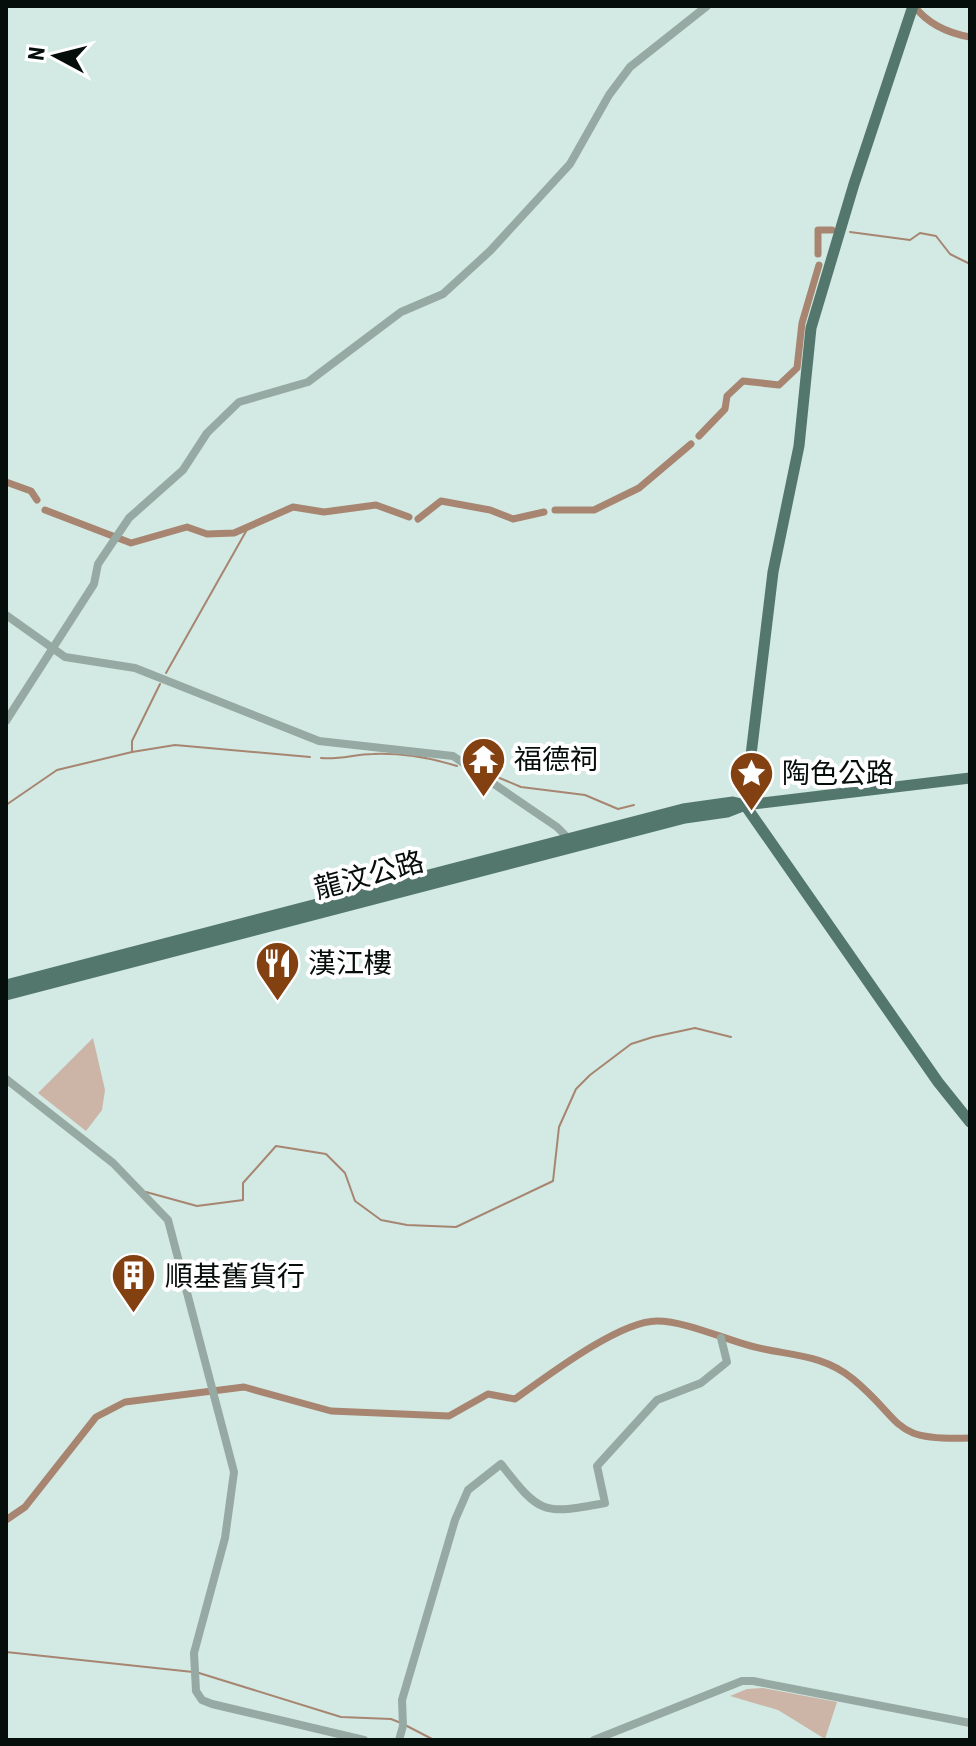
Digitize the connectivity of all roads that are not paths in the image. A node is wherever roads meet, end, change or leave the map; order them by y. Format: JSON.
{"nodes":[{"id":1,"x":707,"y":6,"type":"edge"},
{"id":2,"x":913,"y":6,"type":"edge"},
{"id":3,"x":6,"y":615,"type":"edge"},
{"id":4,"x":51,"y":649,"type":"junction"},
{"id":5,"x":6,"y":721,"type":"edge"},
{"id":6,"x":970,"y":778,"type":"edge"},
{"id":7,"x":745,"y":805,"type":"junction"},
{"id":8,"x":572,"y":842,"type":"junction"},
{"id":9,"x":113,"y":963,"type":"junction"},
{"id":10,"x":6,"y":985,"type":"edge"},
{"id":11,"x":6,"y":995,"type":"edge"},
{"id":12,"x":6,"y":1079,"type":"edge"},
{"id":13,"x":970,"y":1122,"type":"edge"},
{"id":14,"x":721,"y":1338,"type":"dead end"},
{"id":15,"x":970,"y":1723,"type":"edge"},
{"id":16,"x":364,"y":1740,"type":"edge"},
{"id":17,"x":399,"y":1740,"type":"edge"},
{"id":18,"x":594,"y":1740,"type":"edge"}],
"edges":[{"from":1,"to":4,"type":"street"},
{"from":2,"to":7,"type":"main road"},
{"from":3,"to":4,"type":"street"},
{"from":4,"to":5,"type":"street"},
{"from":4,"to":8,"type":"street"},
{"from":6,"to":7,"type":"main road","name":"龍汶公路"},
{"from":7,"to":8,"type":"main road","name":"龍汶公路"},
{"from":7,"to":13,"type":"main road"},
{"from":8,"to":9,"type":"main road","name":"龍汶公路"},
{"from":9,"to":10,"type":"main road","name":"龍汶公路"},
{"from":9,"to":11,"type":"main road","name":"龍汶公路"},
{"from":12,"to":16,"type":"street"},
{"from":14,"to":17,"type":"street"},
{"from":15,"to":18,"type":"street"}]}
